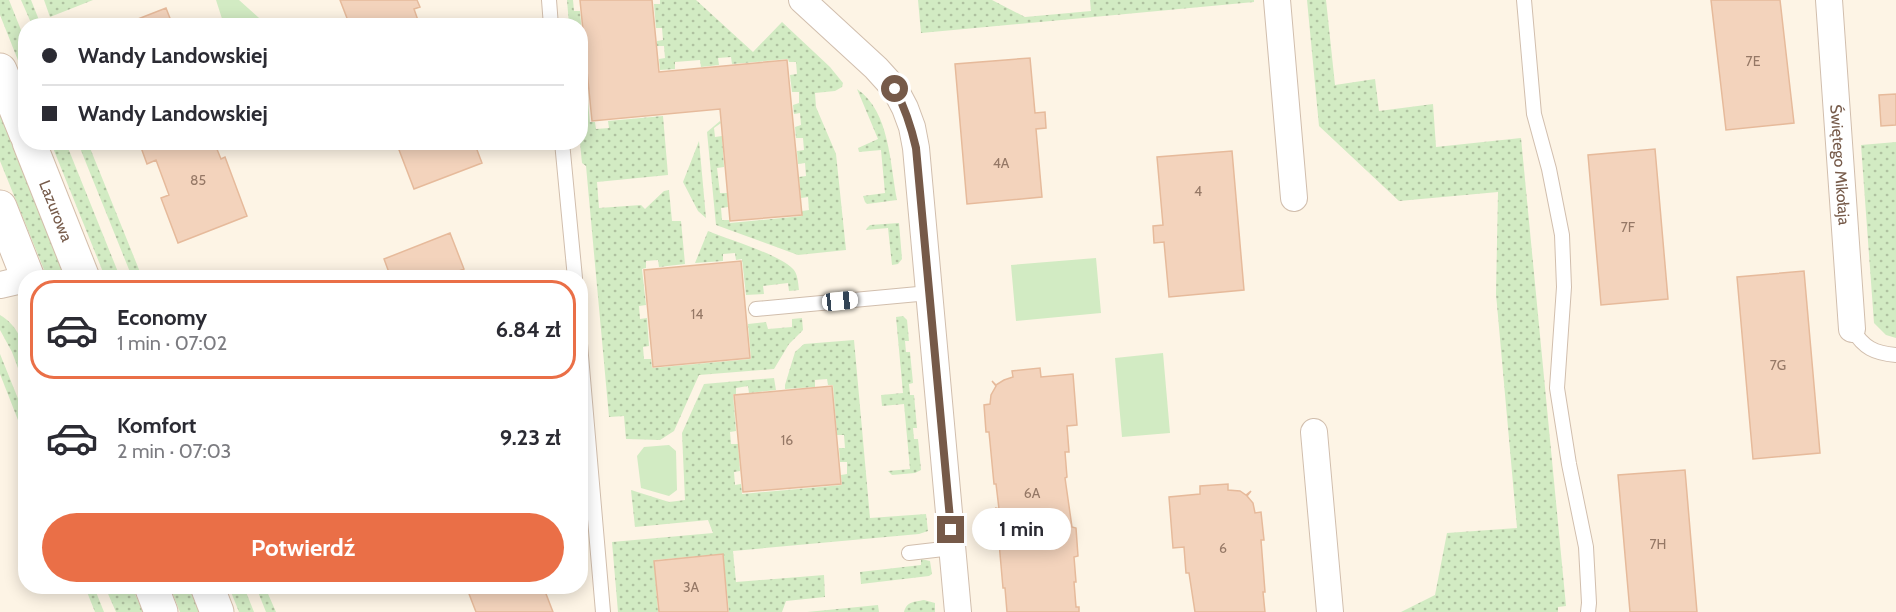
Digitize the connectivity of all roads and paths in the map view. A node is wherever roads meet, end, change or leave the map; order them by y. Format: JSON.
{"nodes":[{"id":1,"x":549,"y":0,"type":"edge"},
{"id":2,"x":802,"y":0,"type":"edge"},
{"id":3,"x":1276,"y":0,"type":"edge"},
{"id":4,"x":1524,"y":0,"type":"edge"},
{"id":5,"x":1829,"y":0,"type":"edge"},
{"id":6,"x":550,"y":18,"type":"edge"},
{"id":7,"x":0,"y":70,"type":"edge"},
{"id":8,"x":18,"y":114,"type":"edge"},
{"id":9,"x":32,"y":150,"type":"edge"},
{"id":10,"x":563,"y":150,"type":"edge"},
{"id":11,"x":1294,"y":198,"type":"dead end"},
{"id":12,"x":0,"y":207,"type":"edge"},
{"id":13,"x":24,"y":270,"type":"edge"},
{"id":14,"x":80,"y":270,"type":"edge"},
{"id":15,"x":574,"y":270,"type":"edge"},
{"id":16,"x":18,"y":280,"type":"edge"},
{"id":17,"x":0,"y":285,"type":"edge"},
{"id":18,"x":929,"y":293,"type":"junction"},
{"id":19,"x":756,"y":309,"type":"dead end"},
{"id":20,"x":1852,"y":329,"type":"joint"},
{"id":21,"x":1896,"y":355,"type":"edge"},
{"id":22,"x":1314,"y":432,"type":"dead end"},
{"id":23,"x":588,"y":437,"type":"edge"},
{"id":24,"x":952,"y":548,"type":"junction"},
{"id":25,"x":909,"y":553,"type":"dead end"},
{"id":26,"x":154,"y":594,"type":"edge"},
{"id":27,"x":210,"y":594,"type":"edge"},
{"id":28,"x":161,"y":612,"type":"edge"},
{"id":29,"x":217,"y":612,"type":"edge"},
{"id":30,"x":603,"y":612,"type":"edge"},
{"id":31,"x":958,"y":612,"type":"edge"},
{"id":32,"x":1330,"y":612,"type":"edge"},
{"id":33,"x":1588,"y":612,"type":"edge"}],
"edges":[{"from":1,"to":6,"type":"lane"},
{"from":2,"to":18,"type":"street"},
{"from":3,"to":11,"type":"street"},
{"from":4,"to":33,"type":"lane"},
{"from":5,"to":20,"type":"street","name":"Świętego Mikołaja"},
{"from":7,"to":8,"type":"main road"},
{"from":9,"to":14,"type":"main road","name":"Lazurowa"},
{"from":10,"to":15,"type":"lane"},
{"from":12,"to":13,"type":"main road"},
{"from":16,"to":17,"type":"street"},
{"from":18,"to":19,"type":"lane"},
{"from":18,"to":24,"type":"street"},
{"from":20,"to":21,"type":"lane"},
{"from":22,"to":32,"type":"street"},
{"from":23,"to":30,"type":"lane"},
{"from":24,"to":25,"type":"lane"},
{"from":24,"to":31,"type":"street"},
{"from":26,"to":28,"type":"main road"},
{"from":27,"to":29,"type":"main road"}]}
